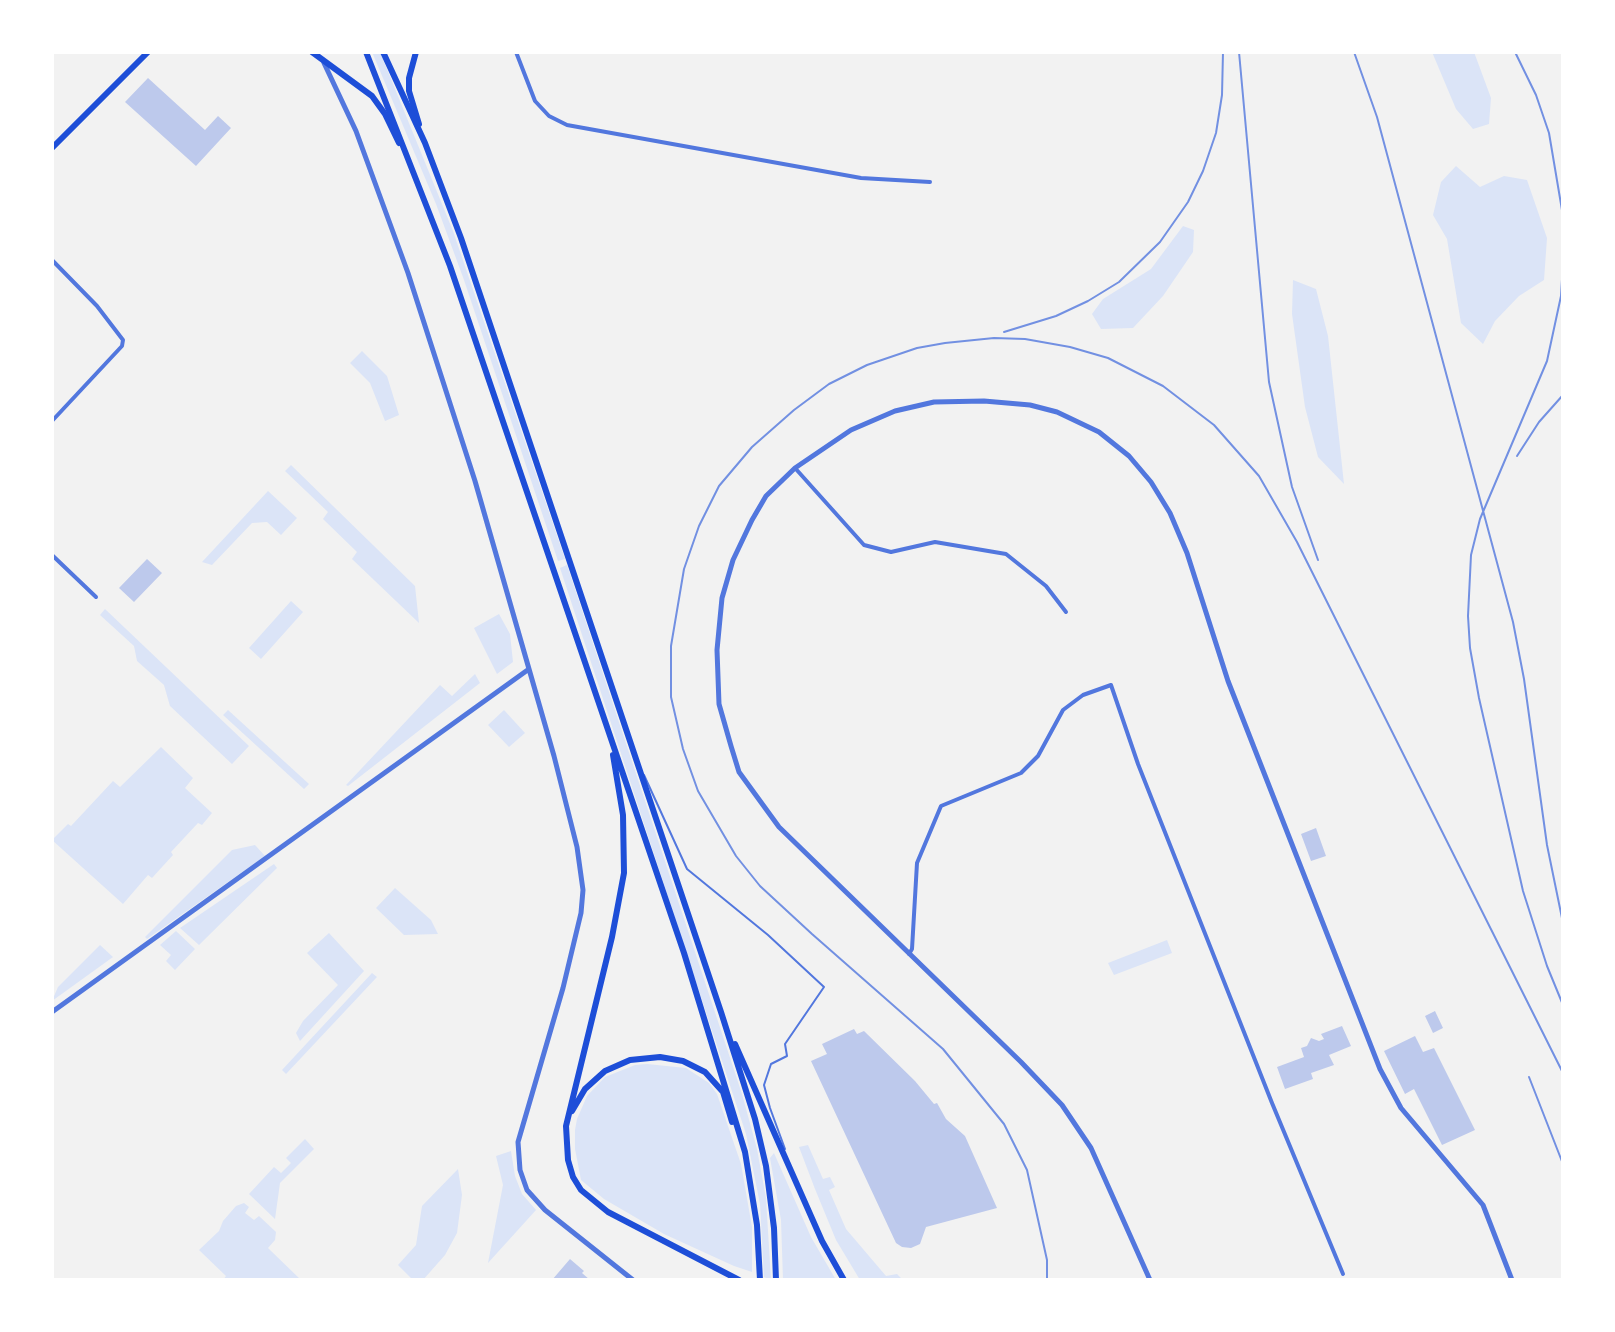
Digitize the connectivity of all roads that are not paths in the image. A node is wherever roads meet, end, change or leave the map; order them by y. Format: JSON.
{"nodes":[{"id":1,"x":312,"y":52,"type":"edge"},
{"id":2,"x":366,"y":52,"type":"edge"},
{"id":3,"x":383,"y":52,"type":"edge"},
{"id":4,"x":516,"y":52,"type":"edge"},
{"id":5,"x":416,"y":53,"type":"edge"},
{"id":6,"x":144,"y":54,"type":"edge"},
{"id":7,"x":322,"y":58,"type":"junction"},
{"id":8,"x":356,"y":81,"type":"junction"},
{"id":9,"x":340,"y":95,"type":"junction"},
{"id":10,"x":425,"y":143,"type":"junction"},
{"id":11,"x":52,"y":148,"type":"edge"},
{"id":12,"x":930,"y":182,"type":"dead end"},
{"id":13,"x":419,"y":184,"type":"junction"},
{"id":14,"x":52,"y":260,"type":"edge"},
{"id":15,"x":52,"y":421,"type":"edge"},
{"id":16,"x":795,"y":468,"type":"junction"},
{"id":17,"x":52,"y":555,"type":"edge"},
{"id":18,"x":96,"y":597,"type":"dead end"},
{"id":19,"x":1066,"y":612,"type":"dead end"},
{"id":20,"x":529,"y":669,"type":"junction"},
{"id":21,"x":604,"y":717,"type":"junction"},
{"id":22,"x":634,"y":753,"type":"junction"},
{"id":23,"x":909,"y":954,"type":"junction"},
{"id":24,"x":52,"y":1012,"type":"edge"},
{"id":25,"x":721,"y":1012,"type":"junction"},
{"id":26,"x":566,"y":1126,"type":"junction"},
{"id":27,"x":752,"y":1191,"type":"junction"},
{"id":28,"x":801,"y":1191,"type":"junction"},
{"id":29,"x":1343,"y":1274,"type":"dead end"},
{"id":30,"x":633,"y":1280,"type":"edge"},
{"id":31,"x":739,"y":1280,"type":"edge"},
{"id":32,"x":760,"y":1280,"type":"edge"},
{"id":33,"x":776,"y":1280,"type":"edge"},
{"id":34,"x":844,"y":1280,"type":"edge"},
{"id":35,"x":1150,"y":1280,"type":"edge"},
{"id":36,"x":1512,"y":1280,"type":"edge"}],
"edges":[{"from":1,"to":7,"type":"main road"},
{"from":2,"to":13,"type":"main road"},
{"from":3,"to":10,"type":"main road"},
{"from":4,"to":12,"type":"street"},
{"from":5,"to":10,"type":"main road"},
{"from":6,"to":11,"type":"main road"},
{"from":7,"to":8,"type":"main road"},
{"from":7,"to":9,"type":"street"},
{"from":8,"to":9,"type":"street"},
{"from":8,"to":13,"type":"main road"},
{"from":9,"to":20,"type":"street"},
{"from":10,"to":22,"type":"main road"},
{"from":13,"to":21,"type":"main road"},
{"from":14,"to":15,"type":"street"},
{"from":16,"to":19,"type":"street"},
{"from":16,"to":23,"type":"street"},
{"from":16,"to":36,"type":"street"},
{"from":17,"to":18,"type":"street"},
{"from":20,"to":24,"type":"street"},
{"from":20,"to":30,"type":"street"},
{"from":21,"to":26,"type":"main road"},
{"from":21,"to":27,"type":"main road"},
{"from":22,"to":25,"type":"main road"},
{"from":22,"to":28,"type":"lane"},
{"from":23,"to":29,"type":"street"},
{"from":23,"to":35,"type":"street"},
{"from":25,"to":28,"type":"main road"},
{"from":25,"to":33,"type":"main road"},
{"from":26,"to":27,"type":"main road"},
{"from":26,"to":31,"type":"main road"},
{"from":27,"to":32,"type":"main road"},
{"from":28,"to":34,"type":"main road"}]}
